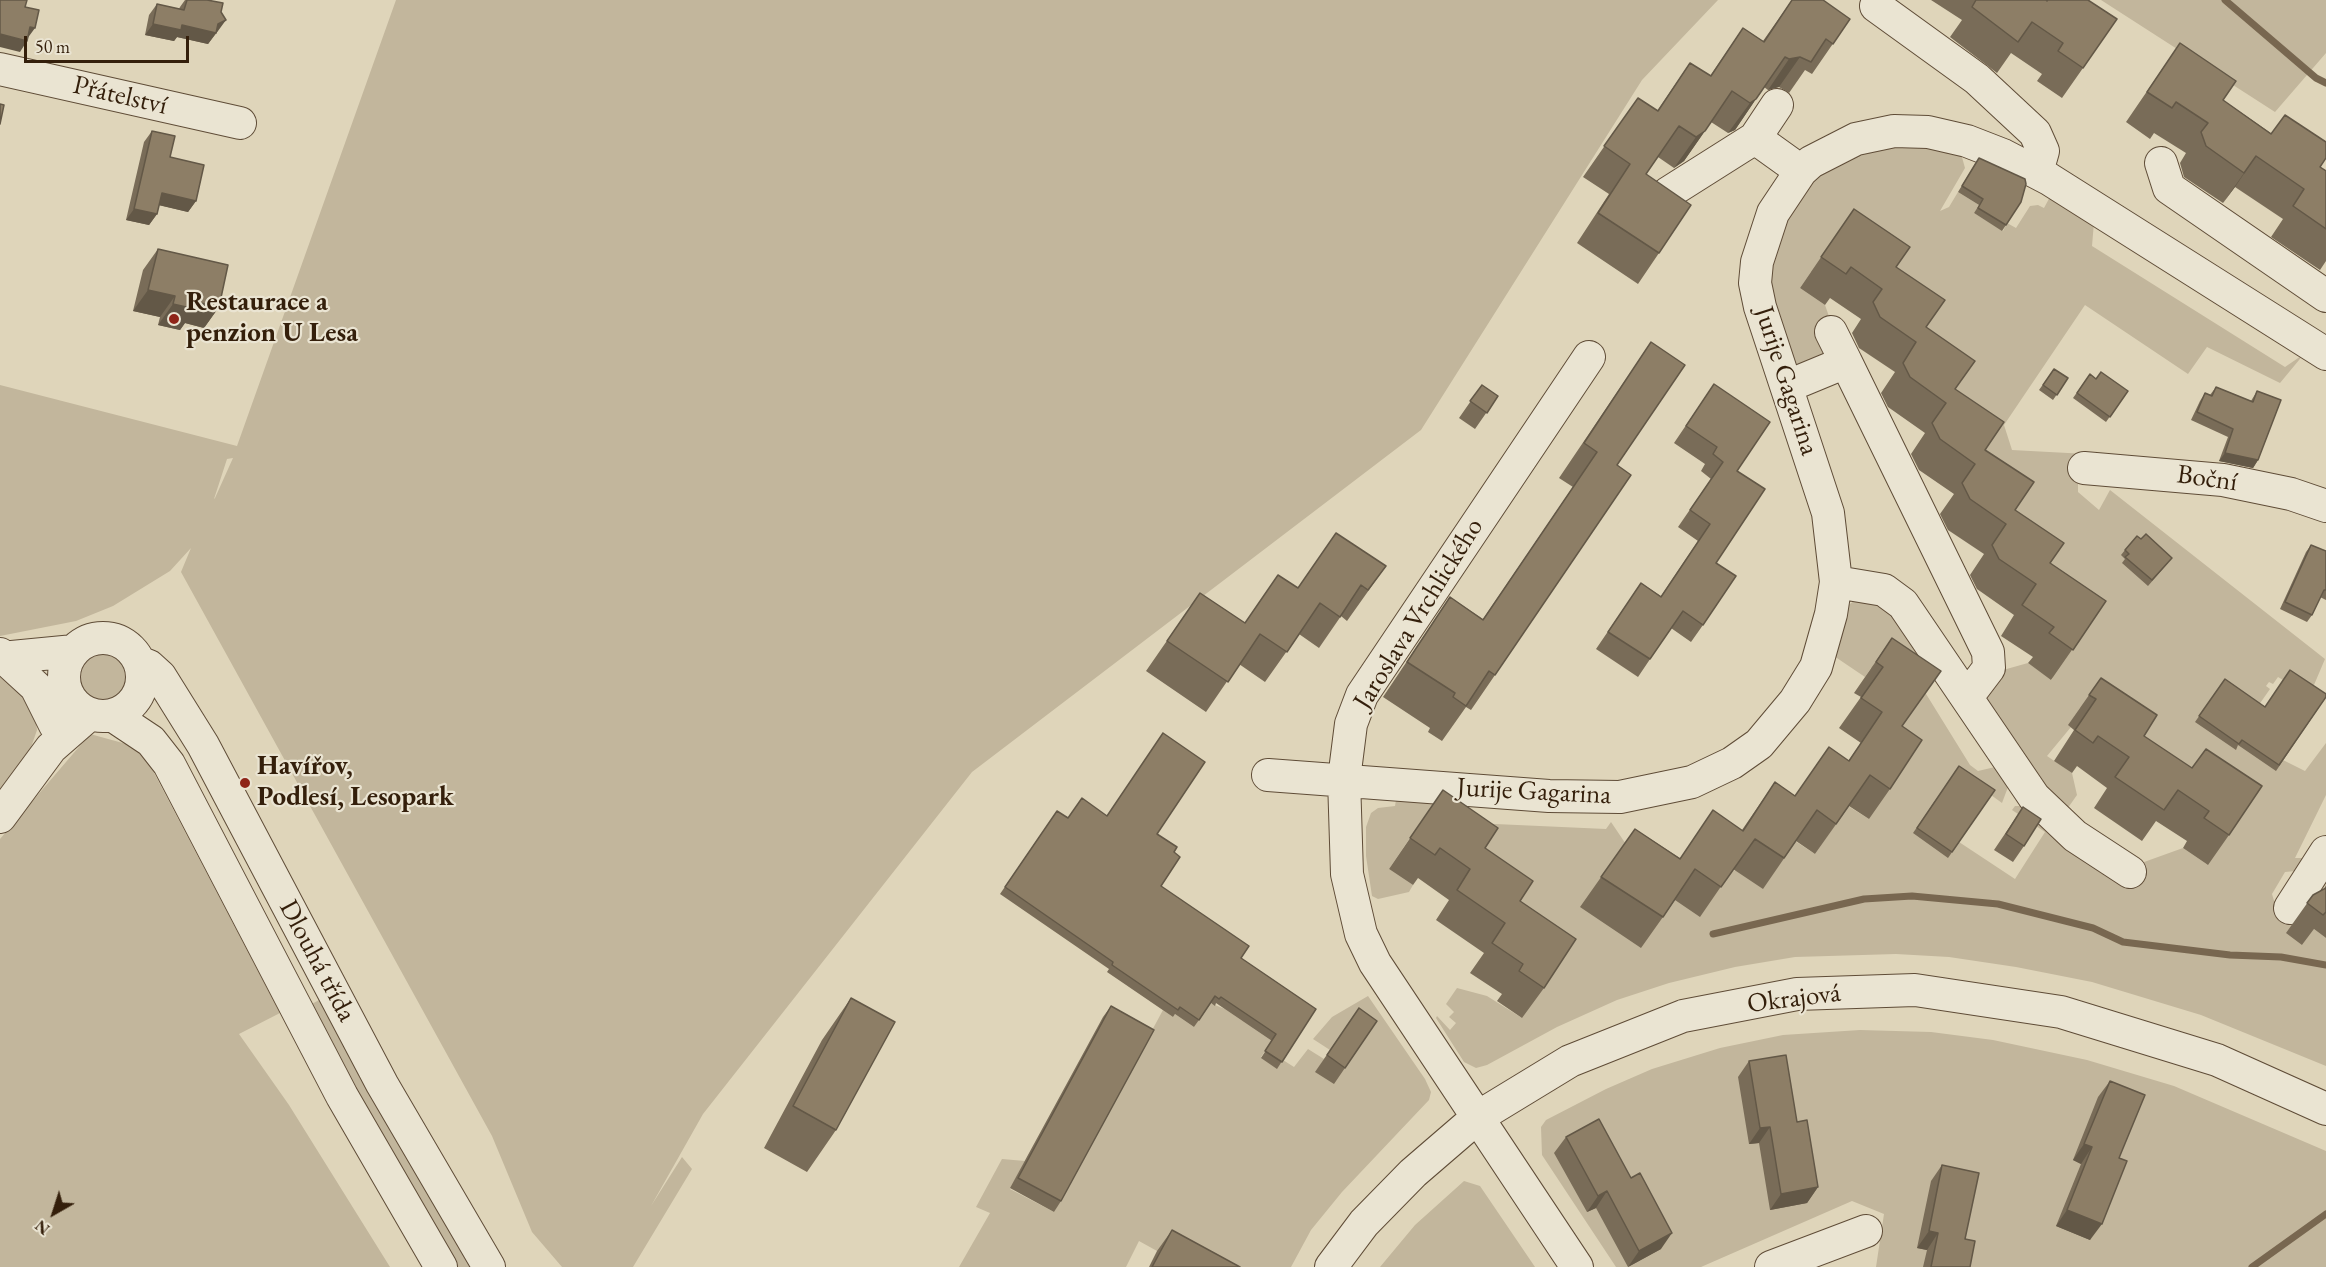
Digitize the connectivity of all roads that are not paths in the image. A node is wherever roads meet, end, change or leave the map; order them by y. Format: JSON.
{"nodes":[{"id":1,"x":1875,"y":6,"type":"dead end"},
{"id":2,"x":0,"y":69,"type":"edge"},
{"id":3,"x":1777,"y":105,"type":"dead end"},
{"id":4,"x":240,"y":123,"type":"dead end"},
{"id":5,"x":1755,"y":138,"type":"junction"},
{"id":6,"x":2161,"y":163,"type":"dead end"},
{"id":7,"x":1801,"y":171,"type":"junction"},
{"id":8,"x":2037,"y":172,"type":"junction"},
{"id":9,"x":1668,"y":193,"type":"edge"},
{"id":10,"x":2326,"y":296,"type":"edge"},
{"id":11,"x":1831,"y":332,"type":"dead end"},
{"id":12,"x":2326,"y":354,"type":"edge"},
{"id":13,"x":1589,"y":357,"type":"dead end"},
{"id":14,"x":1846,"y":362,"type":"junction"},
{"id":15,"x":1788,"y":386,"type":"junction"},
{"id":16,"x":2084,"y":468,"type":"dead end"},
{"id":17,"x":2326,"y":506,"type":"edge"},
{"id":18,"x":1836,"y":582,"type":"junction"},
{"id":19,"x":74,"y":651,"type":"junction"},
{"id":20,"x":7,"y":661,"type":"edge"},
{"id":21,"x":139,"y":662,"type":"junction"},
{"id":22,"x":1967,"y":697,"type":"junction"},
{"id":23,"x":84,"y":704,"type":"junction"},
{"id":24,"x":53,"y":737,"type":"junction"},
{"id":25,"x":1268,"y":775,"type":"dead end"},
{"id":26,"x":1344,"y":779,"type":"junction"},
{"id":27,"x":0,"y":817,"type":"edge"},
{"id":28,"x":2326,"y":852,"type":"edge"},
{"id":29,"x":2130,"y":873,"type":"dead end"},
{"id":30,"x":2290,"y":908,"type":"dead end"},
{"id":31,"x":2326,"y":1109,"type":"edge"},
{"id":32,"x":1478,"y":1117,"type":"junction"},
{"id":33,"x":1866,"y":1232,"type":"dead end"},
{"id":34,"x":441,"y":1267,"type":"edge"},
{"id":35,"x":489,"y":1267,"type":"edge"},
{"id":36,"x":1331,"y":1267,"type":"edge"},
{"id":37,"x":1577,"y":1267,"type":"edge"},
{"id":38,"x":1771,"y":1267,"type":"edge"}],
"edges":[{"from":1,"to":8,"type":"street"},
{"from":2,"to":4,"type":"street","name":"Přátelství"},
{"from":3,"to":5,"type":"street"},
{"from":5,"to":7,"type":"street"},
{"from":5,"to":9,"type":"street"},
{"from":6,"to":10,"type":"street"},
{"from":7,"to":8,"type":"street","name":"Jurije Gagarina"},
{"from":7,"to":15,"type":"street","name":"Jurije Gagarina"},
{"from":8,"to":12,"type":"street","name":"Jurije Gagarina"},
{"from":11,"to":14,"type":"street"},
{"from":13,"to":26,"type":"street","name":"Jaroslava Vrchlického"},
{"from":14,"to":15,"type":"street"},
{"from":14,"to":22,"type":"street"},
{"from":15,"to":18,"type":"street","name":"Jurije Gagarina"},
{"from":16,"to":17,"type":"street","name":"Boční"},
{"from":18,"to":22,"type":"street"},
{"from":18,"to":26,"type":"street","name":"Jurije Gagarina"},
{"from":19,"to":20,"type":"street"},
{"from":19,"to":21,"type":"street"},
{"from":19,"to":23,"type":"street"},
{"from":20,"to":23,"type":"street"},
{"from":20,"to":24,"type":"street"},
{"from":21,"to":23,"type":"street"},
{"from":21,"to":35,"type":"street","name":"Dlouhá třída"},
{"from":22,"to":29,"type":"street"},
{"from":23,"to":24,"type":"street"},
{"from":23,"to":34,"type":"street","name":"Dlouhá třída"},
{"from":24,"to":27,"type":"street"},
{"from":25,"to":26,"type":"street","name":"Jurije Gagarina"},
{"from":26,"to":32,"type":"street","name":"Jaroslava Vrchlického"},
{"from":28,"to":30,"type":"street"},
{"from":31,"to":32,"type":"street","name":"Okrajová"},
{"from":32,"to":36,"type":"street","name":"Okrajová"},
{"from":32,"to":37,"type":"street","name":"Jaroslava Vrchlického"},
{"from":33,"to":38,"type":"street"}]}
